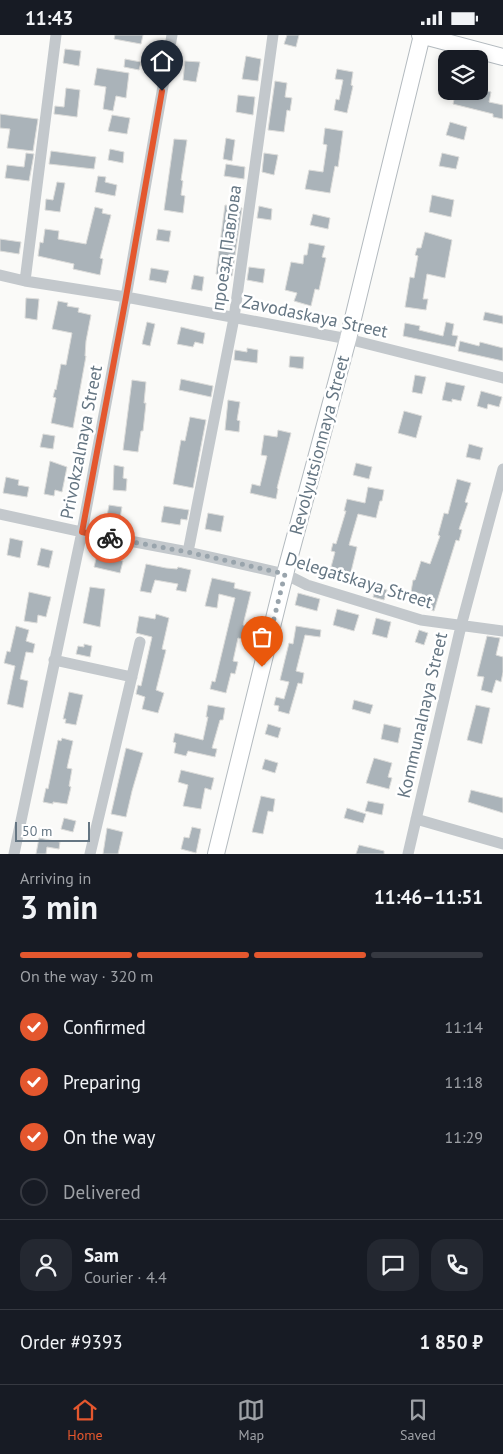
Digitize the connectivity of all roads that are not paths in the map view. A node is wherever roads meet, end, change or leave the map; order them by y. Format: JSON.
{"nodes":[{"id":1,"x":56,"y":35,"type":"edge"},
{"id":2,"x":172,"y":35,"type":"edge"},
{"id":3,"x":273,"y":35,"type":"edge"},
{"id":4,"x":421,"y":35,"type":"edge"},
{"id":5,"x":503,"y":57,"type":"edge"},
{"id":6,"x":0,"y":275,"type":"edge"},
{"id":7,"x":25,"y":281,"type":"junction"},
{"id":8,"x":126,"y":297,"type":"junction"},
{"id":9,"x":234,"y":318,"type":"junction"},
{"id":10,"x":348,"y":339,"type":"junction"},
{"id":11,"x":503,"y":378,"type":"edge"},
{"id":12,"x":503,"y":469,"type":"edge"},
{"id":13,"x":0,"y":514,"type":"edge"},
{"id":14,"x":82,"y":532,"type":"junction"},
{"id":15,"x":188,"y":552,"type":"junction"},
{"id":16,"x":285,"y":574,"type":"junction"},
{"id":17,"x":461,"y":626,"type":"junction"},
{"id":18,"x":503,"y":631,"type":"edge"},
{"id":19,"x":140,"y":642,"type":"dead end"},
{"id":20,"x":54,"y":660,"type":"junction"},
{"id":21,"x":132,"y":677,"type":"junction"},
{"id":22,"x":416,"y":819,"type":"junction"},
{"id":23,"x":503,"y":844,"type":"edge"},
{"id":24,"x":14,"y":854,"type":"edge"},
{"id":25,"x":90,"y":854,"type":"edge"},
{"id":26,"x":216,"y":854,"type":"edge"},
{"id":27,"x":408,"y":854,"type":"edge"}],
"edges":[{"from":1,"to":7,"type":"street"},
{"from":2,"to":8,"type":"street","name":"Privokzalnaya Street"},
{"from":3,"to":9,"type":"street","name":"проезд Павлова"},
{"from":4,"to":5,"type":"street"},
{"from":4,"to":10,"type":"street","name":"Revolyutsionnaya Street"},
{"from":6,"to":7,"type":"street","name":"Zavodaskaya Street"},
{"from":7,"to":8,"type":"street","name":"Zavodaskaya Street"},
{"from":8,"to":9,"type":"street","name":"Zavodaskaya Street"},
{"from":8,"to":14,"type":"street","name":"Privokzalnaya Street"},
{"from":9,"to":10,"type":"street","name":"Zavodaskaya Street"},
{"from":9,"to":15,"type":"street","name":"проезд Павлова"},
{"from":10,"to":11,"type":"street","name":"Zavodaskaya Street"},
{"from":10,"to":16,"type":"street","name":"Revolyutsionnaya Street"},
{"from":12,"to":17,"type":"street","name":"Kommunalnaya Street"},
{"from":13,"to":14,"type":"street","name":"Delegatskaya Street"},
{"from":14,"to":15,"type":"street","name":"Delegatskaya Street"},
{"from":14,"to":20,"type":"street","name":"Privokzalnaya Street"},
{"from":15,"to":16,"type":"street","name":"Delegatskaya Street"},
{"from":16,"to":17,"type":"street","name":"Delegatskaya Street"},
{"from":16,"to":26,"type":"street","name":"Revolyutsionnaya Street"},
{"from":17,"to":18,"type":"street","name":"Delegatskaya Street"},
{"from":17,"to":22,"type":"street","name":"Kommunalnaya Street"},
{"from":19,"to":21,"type":"street"},
{"from":20,"to":21,"type":"street"},
{"from":20,"to":24,"type":"street","name":"Privokzalnaya Street"},
{"from":21,"to":25,"type":"street"},
{"from":22,"to":23,"type":"street"},
{"from":22,"to":27,"type":"street","name":"Kommunalnaya Street"}]}
